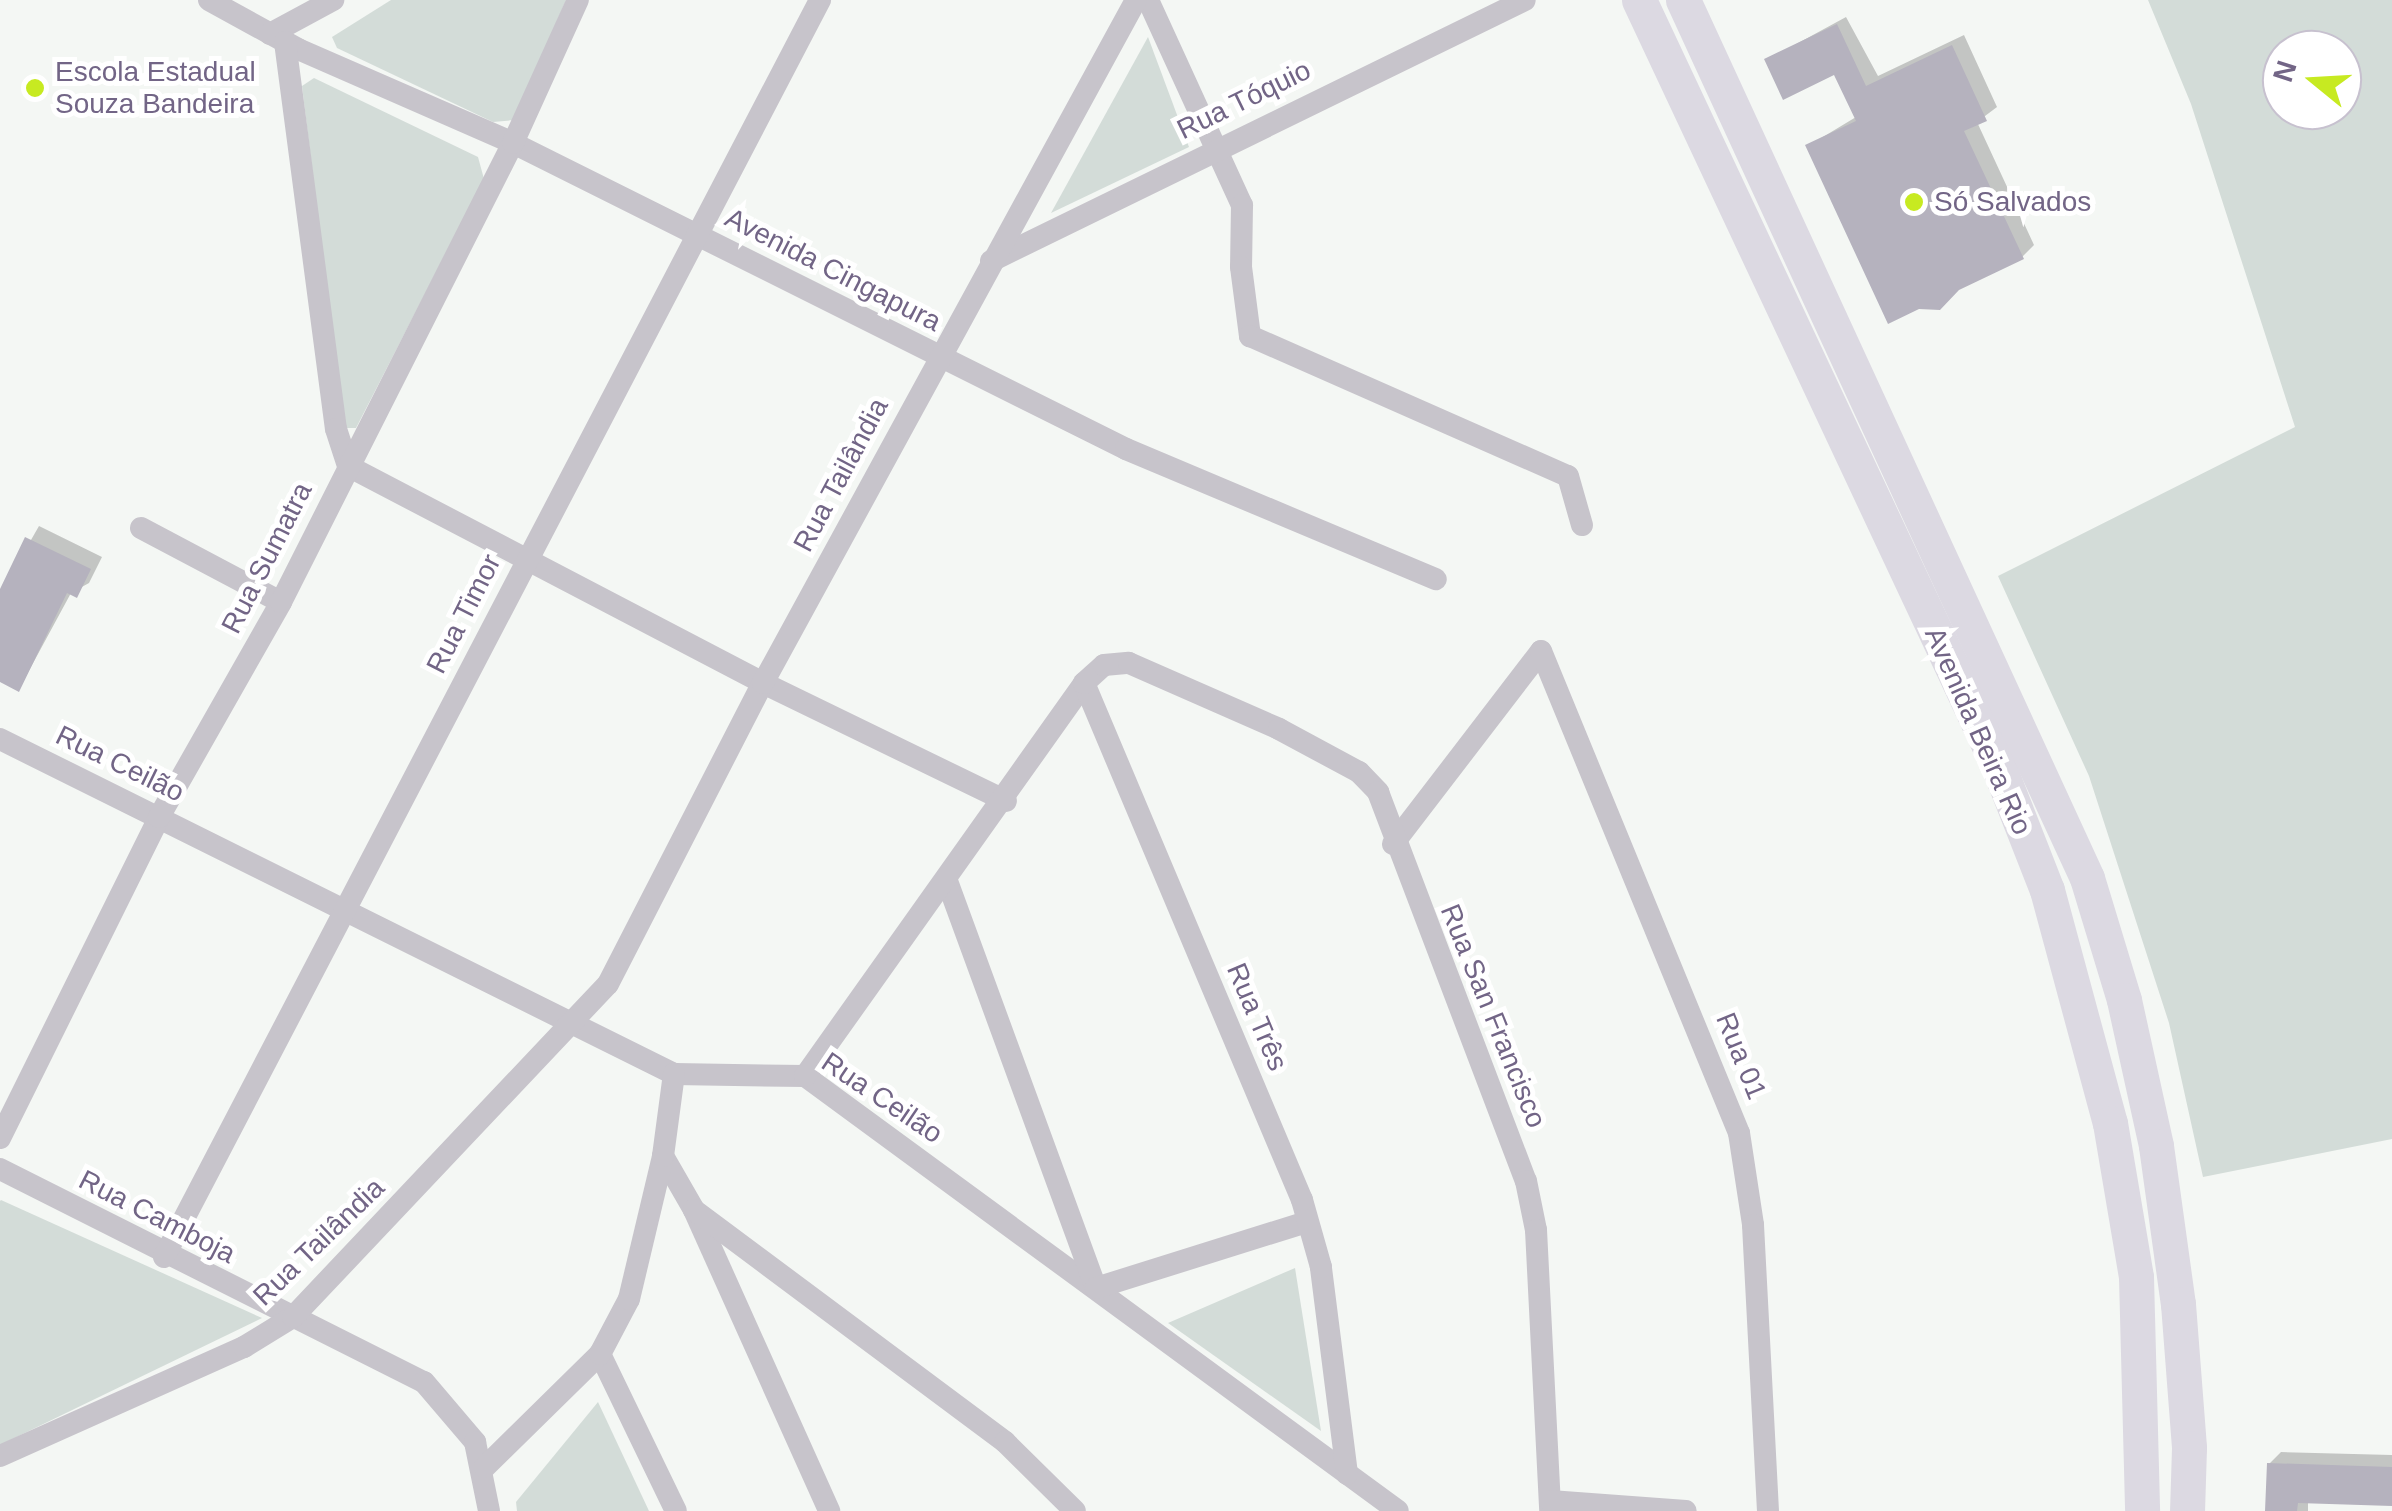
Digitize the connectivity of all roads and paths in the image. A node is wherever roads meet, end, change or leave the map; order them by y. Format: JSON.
{"nodes":[{"id":1,"x":209,"y":0,"type":"edge"},
{"id":2,"x":333,"y":0,"type":"edge"},
{"id":3,"x":578,"y":0,"type":"edge"},
{"id":4,"x":820,"y":0,"type":"edge"},
{"id":5,"x":1136,"y":0,"type":"edge"},
{"id":6,"x":1148,"y":0,"type":"edge"},
{"id":7,"x":1526,"y":0,"type":"edge"},
{"id":8,"x":1639,"y":0,"type":"edge"},
{"id":9,"x":1682,"y":0,"type":"edge"},
{"id":10,"x":278,"y":38,"type":"junction"},
{"id":11,"x":513,"y":143,"type":"junction"},
{"id":12,"x":1215,"y":146,"type":"junction"},
{"id":13,"x":1790,"y":231,"type":"junction"},
{"id":14,"x":696,"y":234,"type":"junction"},
{"id":15,"x":1755,"y":248,"type":"junction"},
{"id":16,"x":991,"y":260,"type":"junction"},
{"id":17,"x":938,"y":359,"type":"junction"},
{"id":18,"x":348,"y":466,"type":"junction"},
{"id":19,"x":1582,"y":525,"type":"dead end"},
{"id":20,"x":141,"y":528,"type":"dead end"},
{"id":21,"x":526,"y":560,"type":"junction"},
{"id":22,"x":1436,"y":579,"type":"dead end"},
{"id":23,"x":280,"y":602,"type":"junction"},
{"id":24,"x":763,"y":683,"type":"junction"},
{"id":25,"x":1084,"y":683,"type":"junction"},
{"id":26,"x":0,"y":738,"type":"edge"},
{"id":27,"x":1006,"y":801,"type":"junction"},
{"id":28,"x":160,"y":817,"type":"junction"},
{"id":29,"x":1393,"y":844,"type":"junction"},
{"id":30,"x":947,"y":881,"type":"junction"},
{"id":31,"x":347,"y":908,"type":"junction"},
{"id":32,"x":573,"y":1024,"type":"junction"},
{"id":33,"x":674,"y":1074,"type":"junction"},
{"id":34,"x":805,"y":1076,"type":"junction"},
{"id":35,"x":0,"y":1138,"type":"edge"},
{"id":36,"x":663,"y":1156,"type":"junction"},
{"id":37,"x":0,"y":1169,"type":"edge"},
{"id":38,"x":694,"y":1210,"type":"junction"},
{"id":39,"x":1306,"y":1222,"type":"junction"},
{"id":40,"x":164,"y":1257,"type":"junction"},
{"id":41,"x":1096,"y":1288,"type":"junction"},
{"id":42,"x":293,"y":1317,"type":"junction"},
{"id":43,"x":600,"y":1354,"type":"junction"},
{"id":44,"x":0,"y":1456,"type":"edge"},
{"id":45,"x":484,"y":1467,"type":"junction"},
{"id":46,"x":1347,"y":1474,"type":"junction"},
{"id":47,"x":1550,"y":1506,"type":"edge"},
{"id":48,"x":489,"y":1511,"type":"edge"},
{"id":49,"x":676,"y":1511,"type":"edge"},
{"id":50,"x":828,"y":1511,"type":"edge"},
{"id":51,"x":1076,"y":1511,"type":"edge"},
{"id":52,"x":1398,"y":1511,"type":"edge"},
{"id":53,"x":1686,"y":1511,"type":"edge"},
{"id":54,"x":1768,"y":1511,"type":"edge"},
{"id":55,"x":2142,"y":1511,"type":"edge"},
{"id":56,"x":2186,"y":1511,"type":"edge"}],
"edges":[{"from":1,"to":10,"type":"street","name":"Avenida Cingapura"},
{"from":2,"to":10,"type":"street"},
{"from":3,"to":11,"type":"street","name":"Rua Sumatra"},
{"from":4,"to":14,"type":"street","name":"Rua Timor"},
{"from":5,"to":16,"type":"street","name":"Rua Tailândia"},
{"from":6,"to":12,"type":"street"},
{"from":7,"to":12,"type":"street","name":"Rua Tóquio"},
{"from":8,"to":15,"type":"main road","name":"Avenida Beira Rio"},
{"from":9,"to":13,"type":"main road","name":"Avenida Beira Rio"},
{"from":10,"to":11,"type":"street","name":"Avenida Cingapura"},
{"from":10,"to":18,"type":"street"},
{"from":11,"to":14,"type":"street","name":"Avenida Cingapura"},
{"from":11,"to":18,"type":"street","name":"Rua Sumatra"},
{"from":12,"to":16,"type":"street","name":"Rua Tóquio"},
{"from":12,"to":19,"type":"street"},
{"from":13,"to":15,"type":"main road"},
{"from":13,"to":56,"type":"main road","name":"Avenida Beira Rio"},
{"from":14,"to":17,"type":"street","name":"Avenida Cingapura"},
{"from":14,"to":21,"type":"street","name":"Rua Timor"},
{"from":15,"to":55,"type":"main road","name":"Avenida Beira Rio"},
{"from":16,"to":17,"type":"street","name":"Rua Tailândia"},
{"from":17,"to":22,"type":"street","name":"Avenida Cingapura"},
{"from":17,"to":24,"type":"street","name":"Rua Tailândia"},
{"from":18,"to":21,"type":"street"},
{"from":18,"to":23,"type":"street","name":"Rua Sumatra"},
{"from":20,"to":23,"type":"street"},
{"from":21,"to":24,"type":"street"},
{"from":21,"to":31,"type":"street","name":"Rua Timor"},
{"from":23,"to":28,"type":"street","name":"Rua Sumatra"},
{"from":24,"to":27,"type":"street"},
{"from":24,"to":32,"type":"street","name":"Rua Tailândia"},
{"from":25,"to":27,"type":"street"},
{"from":25,"to":29,"type":"street","name":"Rua San Francisco"},
{"from":25,"to":39,"type":"street","name":"Rua Três"},
{"from":26,"to":28,"type":"street","name":"Rua Ceilão"},
{"from":27,"to":30,"type":"street"},
{"from":28,"to":31,"type":"street","name":"Rua Ceilão"},
{"from":28,"to":35,"type":"street","name":"Rua Sumatra"},
{"from":29,"to":47,"type":"street","name":"Rua San Francisco"},
{"from":29,"to":54,"type":"street","name":"Rua 01"},
{"from":30,"to":34,"type":"street"},
{"from":30,"to":41,"type":"street"},
{"from":31,"to":32,"type":"street","name":"Rua Ceilão"},
{"from":31,"to":40,"type":"street","name":"Rua Timor"},
{"from":32,"to":33,"type":"street","name":"Rua Ceilão"},
{"from":32,"to":42,"type":"street","name":"Rua Tailândia"},
{"from":33,"to":34,"type":"street","name":"Rua Ceilão"},
{"from":33,"to":36,"type":"street"},
{"from":34,"to":41,"type":"street","name":"Rua Ceilão"},
{"from":36,"to":38,"type":"street"},
{"from":36,"to":43,"type":"street"},
{"from":37,"to":40,"type":"street","name":"Rua Camboja"},
{"from":38,"to":50,"type":"street"},
{"from":38,"to":51,"type":"street"},
{"from":39,"to":41,"type":"street"},
{"from":39,"to":46,"type":"street","name":"Rua Três"},
{"from":40,"to":42,"type":"street","name":"Rua Camboja"},
{"from":41,"to":46,"type":"street","name":"Rua Ceilão"},
{"from":42,"to":44,"type":"street","name":"Rua Tailândia"},
{"from":42,"to":45,"type":"street","name":"Rua Camboja"},
{"from":43,"to":45,"type":"street"},
{"from":43,"to":49,"type":"street"},
{"from":45,"to":48,"type":"street","name":"Rua Camboja"},
{"from":46,"to":52,"type":"street","name":"Rua Ceilão"},
{"from":47,"to":53,"type":"street"}]}
